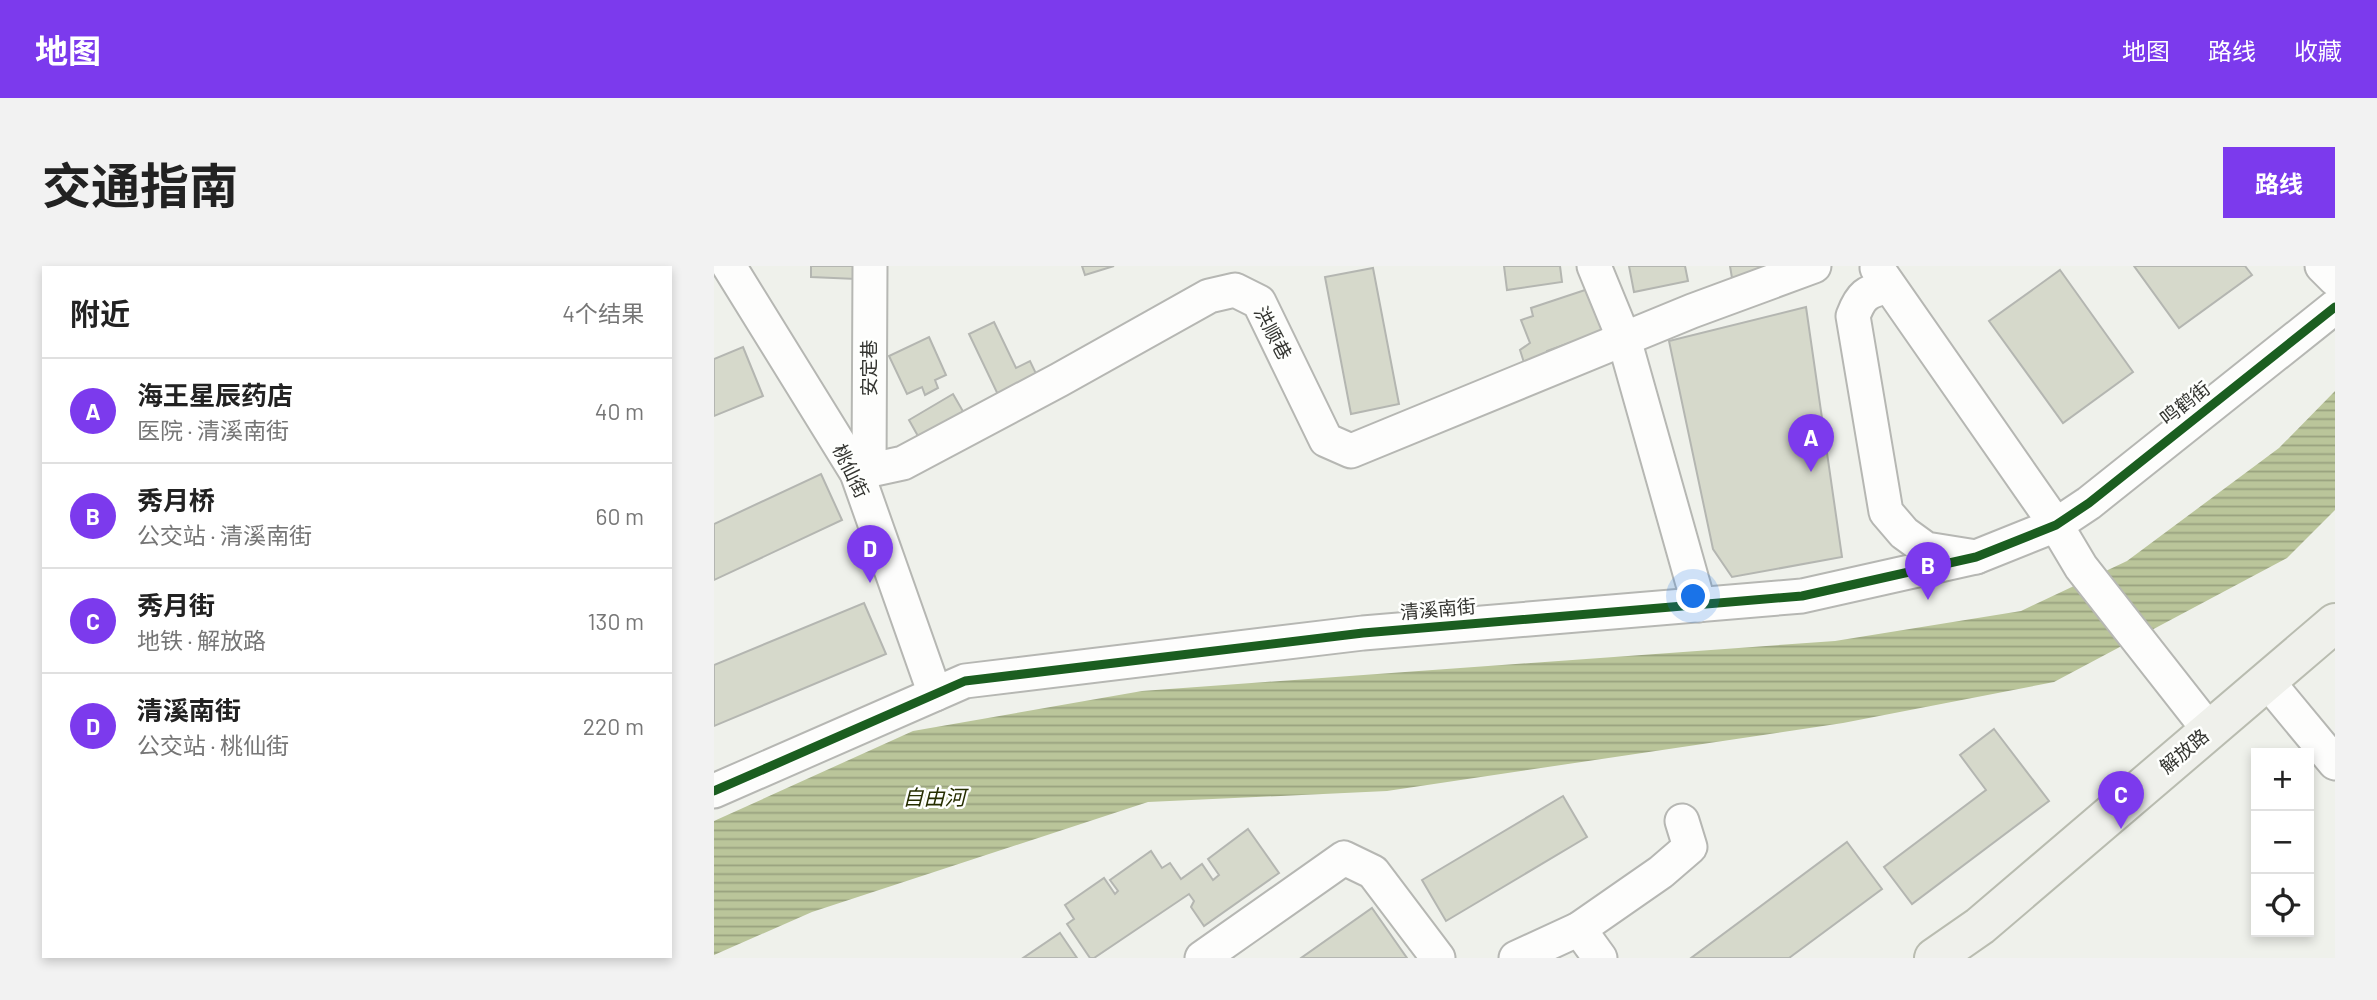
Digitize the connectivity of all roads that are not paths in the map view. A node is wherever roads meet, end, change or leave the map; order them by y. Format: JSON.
{"nodes":[{"id":1,"x":729,"y":266,"type":"edge"},
{"id":2,"x":870,"y":266,"type":"edge"},
{"id":3,"x":1594,"y":266,"type":"edge"},
{"id":4,"x":1814,"y":266,"type":"edge"},
{"id":5,"x":2322,"y":266,"type":"edge"},
{"id":6,"x":1881,"y":276,"type":"edge"},
{"id":7,"x":2335,"y":279,"type":"edge"},
{"id":8,"x":2335,"y":307,"type":"edge"},
{"id":9,"x":1624,"y":339,"type":"junction"},
{"id":10,"x":863,"y":472,"type":"junction"},
{"id":11,"x":2056,"y":525,"type":"junction"},
{"id":12,"x":1976,"y":557,"type":"junction"},
{"id":13,"x":1699,"y":605,"type":"junction"},
{"id":14,"x":2335,"y":623,"type":"edge"},
{"id":15,"x":2267,"y":681,"type":"junction"},
{"id":16,"x":935,"y":694,"type":"junction"},
{"id":17,"x":2209,"y":730,"type":"junction"},
{"id":18,"x":2335,"y":763,"type":"edge"},
{"id":19,"x":714,"y":791,"type":"edge"},
{"id":20,"x":1682,"y":821,"type":"dead end"},
{"id":21,"x":1579,"y":929,"type":"junction"},
{"id":22,"x":1202,"y":958,"type":"edge"},
{"id":23,"x":1438,"y":958,"type":"edge"},
{"id":24,"x":1516,"y":958,"type":"edge"},
{"id":25,"x":1600,"y":958,"type":"edge"},
{"id":26,"x":1934,"y":958,"type":"edge"}],
"edges":[{"from":1,"to":10,"type":"street","name":"桃仙街"},
{"from":2,"to":10,"type":"street","name":"安定巷"},
{"from":3,"to":9,"type":"street"},
{"from":4,"to":9,"type":"street","name":"洪顺巷"},
{"from":5,"to":7,"type":"street"},
{"from":6,"to":11,"type":"street"},
{"from":6,"to":12,"type":"street"},
{"from":8,"to":11,"type":"street","name":"鸣鹤街"},
{"from":9,"to":10,"type":"street","name":"洪顺巷"},
{"from":9,"to":13,"type":"street"},
{"from":10,"to":16,"type":"street","name":"桃仙街"},
{"from":11,"to":12,"type":"street","name":"鸣鹤街"},
{"from":11,"to":17,"type":"street"},
{"from":12,"to":13,"type":"street","name":"清溪南街"},
{"from":13,"to":16,"type":"street","name":"清溪南街"},
{"from":14,"to":15,"type":"main road","name":"解放路"},
{"from":15,"to":17,"type":"main road","name":"解放路"},
{"from":15,"to":18,"type":"street"},
{"from":16,"to":19,"type":"street","name":"清溪南街"},
{"from":17,"to":26,"type":"main road","name":"解放路"},
{"from":20,"to":21,"type":"street"},
{"from":21,"to":24,"type":"street"},
{"from":21,"to":25,"type":"street"},
{"from":22,"to":23,"type":"street"}]}
